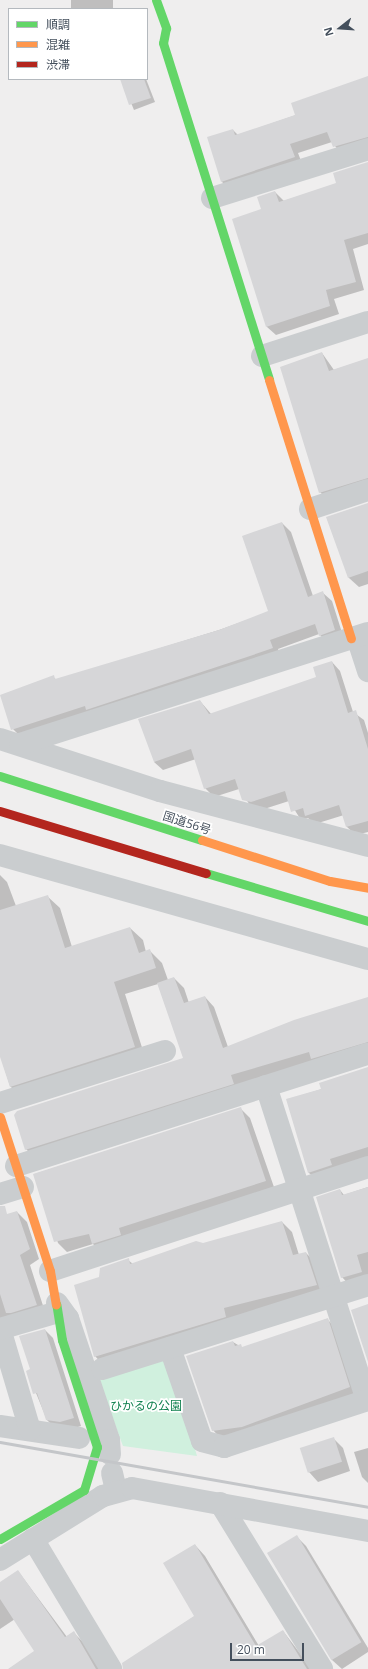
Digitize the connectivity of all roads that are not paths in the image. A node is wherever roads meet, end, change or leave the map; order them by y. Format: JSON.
{"nodes":[{"id":1,"x":156,"y":0,"type":"edge"},
{"id":2,"x":368,"y":149,"type":"edge"},
{"id":3,"x":212,"y":198,"type":"junction"},
{"id":4,"x":368,"y":322,"type":"edge"},
{"id":5,"x":262,"y":356,"type":"junction"},
{"id":6,"x":368,"y":490,"type":"edge"},
{"id":7,"x":310,"y":509,"type":"junction"},
{"id":8,"x":358,"y":636,"type":"edge"},
{"id":9,"x":368,"y":672,"type":"edge"},
{"id":10,"x":10,"y":742,"type":"edge"},
{"id":11,"x":0,"y":776,"type":"edge"},
{"id":12,"x":0,"y":811,"type":"edge"},
{"id":13,"x":368,"y":846,"type":"edge"},
{"id":14,"x":0,"y":855,"type":"edge"},
{"id":15,"x":368,"y":888,"type":"edge"},
{"id":16,"x":368,"y":921,"type":"edge"},
{"id":17,"x":368,"y":959,"type":"edge"},
{"id":18,"x":165,"y":1051,"type":"dead end"},
{"id":19,"x":368,"y":1054,"type":"edge"},
{"id":20,"x":266,"y":1086,"type":"junction"},
{"id":21,"x":0,"y":1103,"type":"edge"},
{"id":22,"x":0,"y":1118,"type":"edge"},
{"id":23,"x":16,"y":1166,"type":"junction"},
{"id":24,"x":368,"y":1168,"type":"edge"},
{"id":25,"x":23,"y":1187,"type":"junction"},
{"id":26,"x":299,"y":1190,"type":"junction"},
{"id":27,"x":0,"y":1194,"type":"edge"},
{"id":28,"x":50,"y":1271,"type":"junction"},
{"id":29,"x":368,"y":1285,"type":"edge"},
{"id":30,"x":333,"y":1296,"type":"junction"},
{"id":31,"x":58,"y":1307,"type":"junction"},
{"id":32,"x":170,"y":1348,"type":"junction"},
{"id":33,"x":102,"y":1370,"type":"dead end"},
{"id":34,"x":368,"y":1400,"type":"edge"},
{"id":35,"x":0,"y":1426,"type":"edge"},
{"id":36,"x":30,"y":1430,"type":"junction"},
{"id":37,"x":80,"y":1438,"type":"dead end"},
{"id":38,"x":113,"y":1473,"type":"junction"},
{"id":39,"x":220,"y":1503,"type":"junction"},
{"id":40,"x":368,"y":1531,"type":"edge"},
{"id":41,"x":0,"y":1539,"type":"edge"},
{"id":42,"x":32,"y":1539,"type":"junction"},
{"id":43,"x":0,"y":1560,"type":"edge"},
{"id":44,"x":111,"y":1669,"type":"edge"},
{"id":45,"x":322,"y":1669,"type":"edge"}],
"edges":[{"from":1,"to":3,"type":"main road"},
{"from":2,"to":3,"type":"street"},
{"from":3,"to":5,"type":"main road"},
{"from":4,"to":5,"type":"street"},
{"from":5,"to":7,"type":"main road"},
{"from":6,"to":7,"type":"street"},
{"from":7,"to":8,"type":"main road"},
{"from":8,"to":9,"type":"street"},
{"from":8,"to":10,"type":"street"},
{"from":10,"to":13,"type":"street"},
{"from":11,"to":15,"type":"main road","name":"国道56号"},
{"from":12,"to":16,"type":"main road"},
{"from":14,"to":17,"type":"street"},
{"from":18,"to":21,"type":"street"},
{"from":19,"to":20,"type":"street"},
{"from":20,"to":23,"type":"street"},
{"from":20,"to":26,"type":"street"},
{"from":22,"to":23,"type":"main road"},
{"from":23,"to":25,"type":"main road"},
{"from":24,"to":26,"type":"street"},
{"from":25,"to":27,"type":"street"},
{"from":25,"to":28,"type":"main road"},
{"from":26,"to":28,"type":"street"},
{"from":26,"to":30,"type":"street"},
{"from":28,"to":31,"type":"main road"},
{"from":29,"to":30,"type":"street"},
{"from":30,"to":32,"type":"street"},
{"from":30,"to":34,"type":"street"},
{"from":31,"to":36,"type":"street"},
{"from":31,"to":38,"type":"street"},
{"from":31,"to":41,"type":"main road"},
{"from":32,"to":33,"type":"street"},
{"from":32,"to":34,"type":"street"},
{"from":35,"to":36,"type":"street"},
{"from":36,"to":37,"type":"street"},
{"from":38,"to":39,"type":"street"},
{"from":38,"to":42,"type":"street"},
{"from":39,"to":40,"type":"street"},
{"from":39,"to":45,"type":"street"},
{"from":42,"to":43,"type":"street"},
{"from":42,"to":44,"type":"street"}]}
